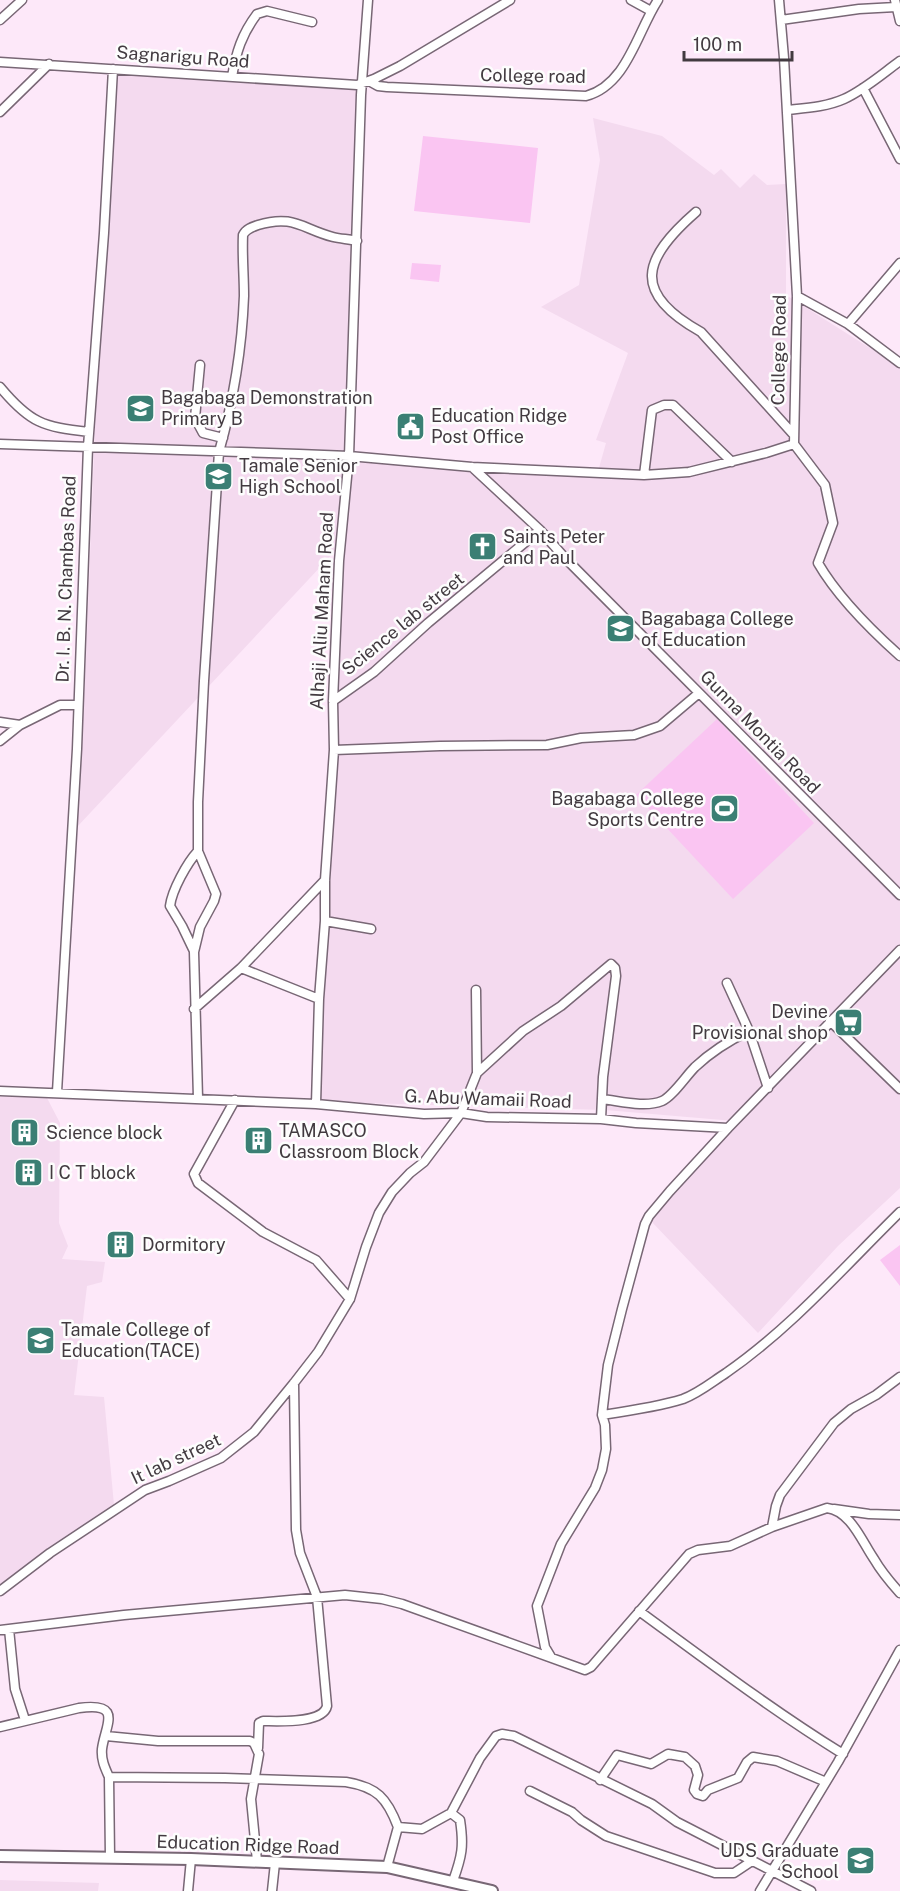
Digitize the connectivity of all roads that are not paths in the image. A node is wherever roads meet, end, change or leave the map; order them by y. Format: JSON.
{"nodes":[{"id":1,"x":22,"y":0,"type":"edge"},
{"id":2,"x":368,"y":0,"type":"edge"},
{"id":3,"x":510,"y":0,"type":"edge"},
{"id":4,"x":631,"y":0,"type":"edge"},
{"id":5,"x":658,"y":0,"type":"edge"},
{"id":6,"x":782,"y":2,"type":"edge"},
{"id":7,"x":895,"y":4,"type":"edge"},
{"id":8,"x":651,"y":11,"type":"junction"},
{"id":9,"x":0,"y":20,"type":"edge"},
{"id":10,"x":781,"y":20,"type":"junction"},
{"id":11,"x":900,"y":21,"type":"edge"},
{"id":12,"x":312,"y":22,"type":"dead end"},
{"id":13,"x":900,"y":61,"type":"edge"},
{"id":14,"x":0,"y":62,"type":"edge"},
{"id":15,"x":49,"y":64,"type":"junction"},
{"id":16,"x":113,"y":69,"type":"junction"},
{"id":17,"x":232,"y":77,"type":"junction"},
{"id":18,"x":366,"y":82,"type":"junction"},
{"id":19,"x":863,"y":88,"type":"junction"},
{"id":20,"x":787,"y":110,"type":"junction"},
{"id":21,"x":0,"y":112,"type":"edge"},
{"id":22,"x":900,"y":159,"type":"edge"},
{"id":23,"x":696,"y":212,"type":"dead end"},
{"id":24,"x":357,"y":240,"type":"junction"},
{"id":25,"x":900,"y":262,"type":"edge"},
{"id":26,"x":797,"y":296,"type":"junction"},
{"id":27,"x":848,"y":324,"type":"junction"},
{"id":28,"x":900,"y":363,"type":"edge"},
{"id":29,"x":200,"y":365,"type":"dead end"},
{"id":30,"x":0,"y":387,"type":"edge"},
{"id":31,"x":89,"y":432,"type":"junction"},
{"id":32,"x":223,"y":438,"type":"junction"},
{"id":33,"x":794,"y":440,"type":"junction"},
{"id":34,"x":0,"y":444,"type":"edge"},
{"id":35,"x":88,"y":447,"type":"junction"},
{"id":36,"x":219,"y":452,"type":"junction"},
{"id":37,"x":349,"y":456,"type":"junction"},
{"id":38,"x":732,"y":462,"type":"junction"},
{"id":39,"x":472,"y":467,"type":"junction"},
{"id":40,"x":644,"y":475,"type":"junction"},
{"id":41,"x":540,"y":530,"type":"junction"},
{"id":42,"x":900,"y":656,"type":"edge"},
{"id":43,"x":699,"y":693,"type":"junction"},
{"id":44,"x":333,"y":701,"type":"junction"},
{"id":45,"x":78,"y":705,"type":"junction"},
{"id":46,"x":0,"y":722,"type":"edge"},
{"id":47,"x":20,"y":725,"type":"junction"},
{"id":48,"x":0,"y":741,"type":"edge"},
{"id":49,"x":334,"y":750,"type":"junction"},
{"id":50,"x":198,"y":851,"type":"junction"},
{"id":51,"x":325,"y":880,"type":"junction"},
{"id":52,"x":900,"y":895,"type":"edge"},
{"id":53,"x":325,"y":921,"type":"junction"},
{"id":54,"x":371,"y":929,"type":"dead end"},
{"id":55,"x":900,"y":950,"type":"edge"},
{"id":56,"x":194,"y":952,"type":"junction"},
{"id":57,"x":241,"y":968,"type":"junction"},
{"id":58,"x":728,"y":983,"type":"dead end"},
{"id":59,"x":476,"y":990,"type":"dead end"},
{"id":60,"x":319,"y":999,"type":"junction"},
{"id":61,"x":195,"y":1009,"type":"junction"},
{"id":62,"x":830,"y":1022,"type":"junction"},
{"id":63,"x":749,"y":1031,"type":"junction"},
{"id":64,"x":477,"y":1073,"type":"junction"},
{"id":65,"x":768,"y":1088,"type":"junction"},
{"id":66,"x":900,"y":1089,"type":"edge"},
{"id":67,"x":0,"y":1091,"type":"edge"},
{"id":68,"x":57,"y":1092,"type":"junction"},
{"id":69,"x":198,"y":1098,"type":"junction"},
{"id":70,"x":602,"y":1099,"type":"junction"},
{"id":71,"x":235,"y":1100,"type":"junction"},
{"id":72,"x":316,"y":1104,"type":"junction"},
{"id":73,"x":461,"y":1113,"type":"junction"},
{"id":74,"x":601,"y":1119,"type":"junction"},
{"id":75,"x":728,"y":1128,"type":"junction"},
{"id":76,"x":900,"y":1212,"type":"edge"},
{"id":77,"x":350,"y":1299,"type":"junction"},
{"id":78,"x":900,"y":1377,"type":"edge"},
{"id":79,"x":294,"y":1383,"type":"junction"},
{"id":80,"x":602,"y":1415,"type":"junction"},
{"id":81,"x":834,"y":1509,"type":"junction"},
{"id":82,"x":900,"y":1515,"type":"edge"},
{"id":83,"x":772,"y":1527,"type":"junction"},
{"id":84,"x":0,"y":1591,"type":"edge"},
{"id":85,"x":900,"y":1593,"type":"edge"},
{"id":86,"x":317,"y":1597,"type":"junction"},
{"id":87,"x":639,"y":1611,"type":"junction"},
{"id":88,"x":5,"y":1629,"type":"edge"},
{"id":89,"x":900,"y":1650,"type":"edge"},
{"id":90,"x":551,"y":1658,"type":"junction"},
{"id":91,"x":25,"y":1720,"type":"junction"},
{"id":92,"x":0,"y":1728,"type":"edge"},
{"id":93,"x":106,"y":1736,"type":"junction"},
{"id":94,"x":258,"y":1748,"type":"junction"},
{"id":95,"x":843,"y":1754,"type":"junction"},
{"id":96,"x":109,"y":1777,"type":"junction"},
{"id":97,"x":255,"y":1780,"type":"junction"},
{"id":98,"x":600,"y":1780,"type":"junction"},
{"id":99,"x":826,"y":1782,"type":"junction"},
{"id":100,"x":530,"y":1791,"type":"dead end"},
{"id":101,"x":451,"y":1813,"type":"junction"},
{"id":102,"x":398,"y":1827,"type":"junction"},
{"id":103,"x":0,"y":1856,"type":"edge"},
{"id":104,"x":110,"y":1857,"type":"junction"},
{"id":105,"x":191,"y":1859,"type":"junction"},
{"id":106,"x":752,"y":1861,"type":"junction"},
{"id":107,"x":257,"y":1862,"type":"junction"},
{"id":108,"x":275,"y":1863,"type":"junction"},
{"id":109,"x":387,"y":1867,"type":"junction"},
{"id":110,"x":773,"y":1870,"type":"junction"},
{"id":111,"x":453,"y":1881,"type":"junction"},
{"id":112,"x":485,"y":1890,"type":"edge"},
{"id":113,"x":188,"y":1891,"type":"edge"},
{"id":114,"x":272,"y":1891,"type":"edge"},
{"id":115,"x":760,"y":1891,"type":"edge"},
{"id":116,"x":811,"y":1891,"type":"edge"}],
"edges":[{"from":1,"to":9,"type":"street"},
{"from":2,"to":18,"type":"street","name":"Alhaji Aliu Maham Road"},
{"from":3,"to":18,"type":"street"},
{"from":4,"to":8,"type":"street"},
{"from":5,"to":8,"type":"street","name":"College road"},
{"from":6,"to":10,"type":"street","name":"College Road"},
{"from":7,"to":10,"type":"street"},
{"from":7,"to":11,"type":"street"},
{"from":8,"to":18,"type":"street","name":"College road"},
{"from":10,"to":20,"type":"street","name":"College Road"},
{"from":12,"to":17,"type":"street"},
{"from":13,"to":19,"type":"street"},
{"from":14,"to":15,"type":"street","name":"Sagnarigu Road"},
{"from":15,"to":16,"type":"street","name":"Sagnarigu Road"},
{"from":15,"to":21,"type":"street"},
{"from":16,"to":17,"type":"street","name":"Sagnarigu Road"},
{"from":16,"to":31,"type":"street","name":"Dr. I. B. N. Chambas Road"},
{"from":17,"to":18,"type":"street","name":"Sagnarigu Road"},
{"from":18,"to":24,"type":"street","name":"Alhaji Aliu Maham Road"},
{"from":19,"to":20,"type":"street"},
{"from":19,"to":22,"type":"street"},
{"from":20,"to":26,"type":"street","name":"College Road"},
{"from":23,"to":33,"type":"street"},
{"from":24,"to":32,"type":"street"},
{"from":24,"to":37,"type":"street","name":"Alhaji Aliu Maham Road"},
{"from":25,"to":27,"type":"street"},
{"from":26,"to":27,"type":"street"},
{"from":26,"to":33,"type":"street","name":"College Road"},
{"from":27,"to":28,"type":"street"},
{"from":29,"to":32,"type":"street"},
{"from":30,"to":31,"type":"street"},
{"from":31,"to":35,"type":"street","name":"Dr. I. B. N. Chambas Road"},
{"from":32,"to":36,"type":"street"},
{"from":33,"to":38,"type":"street"},
{"from":33,"to":42,"type":"street"},
{"from":34,"to":35,"type":"street"},
{"from":35,"to":36,"type":"street"},
{"from":35,"to":45,"type":"street","name":"Dr. I. B. N. Chambas Road"},
{"from":36,"to":37,"type":"street"},
{"from":36,"to":50,"type":"street"},
{"from":37,"to":39,"type":"street"},
{"from":37,"to":44,"type":"street","name":"Alhaji Aliu Maham Road"},
{"from":38,"to":40,"type":"street"},
{"from":38,"to":40,"type":"street"},
{"from":39,"to":40,"type":"street"},
{"from":39,"to":41,"type":"street","name":"Gunna Montia Road"},
{"from":41,"to":43,"type":"street","name":"Gunna Montia Road"},
{"from":41,"to":44,"type":"street","name":"Science lab street"},
{"from":43,"to":49,"type":"street"},
{"from":43,"to":52,"type":"street","name":"Gunna Montia Road"},
{"from":44,"to":49,"type":"street","name":"Alhaji Aliu Maham Road"},
{"from":45,"to":47,"type":"street"},
{"from":45,"to":68,"type":"street","name":"Dr. I. B. N. Chambas Road"},
{"from":46,"to":47,"type":"street"},
{"from":47,"to":48,"type":"street"},
{"from":49,"to":51,"type":"street","name":"Alhaji Aliu Maham Road"},
{"from":50,"to":56,"type":"street"},
{"from":50,"to":56,"type":"street"},
{"from":51,"to":53,"type":"street","name":"Alhaji Aliu Maham Road"},
{"from":51,"to":57,"type":"street"},
{"from":53,"to":54,"type":"street"},
{"from":53,"to":60,"type":"street","name":"Alhaji Aliu Maham Road"},
{"from":55,"to":62,"type":"street"},
{"from":56,"to":61,"type":"street"},
{"from":57,"to":60,"type":"street"},
{"from":57,"to":61,"type":"street"},
{"from":58,"to":63,"type":"street"},
{"from":59,"to":64,"type":"street"},
{"from":60,"to":72,"type":"street","name":"Alhaji Aliu Maham Road"},
{"from":61,"to":69,"type":"street"},
{"from":62,"to":65,"type":"street"},
{"from":62,"to":66,"type":"street"},
{"from":63,"to":65,"type":"street"},
{"from":63,"to":70,"type":"street"},
{"from":64,"to":70,"type":"street"},
{"from":64,"to":73,"type":"street","name":"It lab street"},
{"from":65,"to":75,"type":"street"},
{"from":67,"to":68,"type":"street","name":"G. Abu Wamaii Road"},
{"from":68,"to":69,"type":"street","name":"G. Abu Wamaii Road"},
{"from":69,"to":71,"type":"street","name":"G. Abu Wamaii Road"},
{"from":70,"to":74,"type":"street"},
{"from":71,"to":72,"type":"street","name":"G. Abu Wamaii Road"},
{"from":71,"to":77,"type":"street"},
{"from":72,"to":73,"type":"street","name":"G. Abu Wamaii Road"},
{"from":73,"to":74,"type":"street","name":"G. Abu Wamaii Road"},
{"from":73,"to":77,"type":"street","name":"It lab street"},
{"from":74,"to":75,"type":"street","name":"G. Abu Wamaii Road"},
{"from":75,"to":80,"type":"street"},
{"from":76,"to":80,"type":"street"},
{"from":77,"to":79,"type":"street","name":"It lab street"},
{"from":78,"to":83,"type":"street"},
{"from":79,"to":84,"type":"street","name":"It lab street"},
{"from":79,"to":86,"type":"street"},
{"from":80,"to":90,"type":"street"},
{"from":81,"to":82,"type":"street"},
{"from":81,"to":83,"type":"street"},
{"from":81,"to":85,"type":"street"},
{"from":83,"to":87,"type":"street"},
{"from":86,"to":88,"type":"street"},
{"from":86,"to":90,"type":"street"},
{"from":86,"to":94,"type":"street"},
{"from":87,"to":90,"type":"street"},
{"from":87,"to":95,"type":"street"},
{"from":88,"to":91,"type":"street"},
{"from":89,"to":95,"type":"street"},
{"from":91,"to":92,"type":"street"},
{"from":91,"to":93,"type":"street"},
{"from":93,"to":94,"type":"street"},
{"from":93,"to":96,"type":"street"},
{"from":94,"to":97,"type":"street"},
{"from":95,"to":99,"type":"street"},
{"from":96,"to":97,"type":"street"},
{"from":96,"to":104,"type":"street"},
{"from":97,"to":102,"type":"street"},
{"from":97,"to":107,"type":"street"},
{"from":98,"to":99,"type":"street"},
{"from":98,"to":101,"type":"street"},
{"from":98,"to":106,"type":"street"},
{"from":99,"to":110,"type":"street"},
{"from":100,"to":106,"type":"street"},
{"from":101,"to":102,"type":"street"},
{"from":101,"to":111,"type":"street"},
{"from":102,"to":109,"type":"street"},
{"from":103,"to":104,"type":"main road","name":"Education Ridge Road"},
{"from":104,"to":105,"type":"main road","name":"Education Ridge Road"},
{"from":105,"to":107,"type":"main road","name":"Education Ridge Road"},
{"from":105,"to":113,"type":"street"},
{"from":106,"to":110,"type":"street"},
{"from":107,"to":108,"type":"main road","name":"Education Ridge Road"},
{"from":108,"to":109,"type":"main road","name":"Education Ridge Road"},
{"from":108,"to":114,"type":"street"},
{"from":109,"to":111,"type":"main road","name":"Education Ridge Road"},
{"from":110,"to":115,"type":"street"},
{"from":110,"to":116,"type":"street"},
{"from":111,"to":112,"type":"main road","name":"Education Ridge Road"}]}
